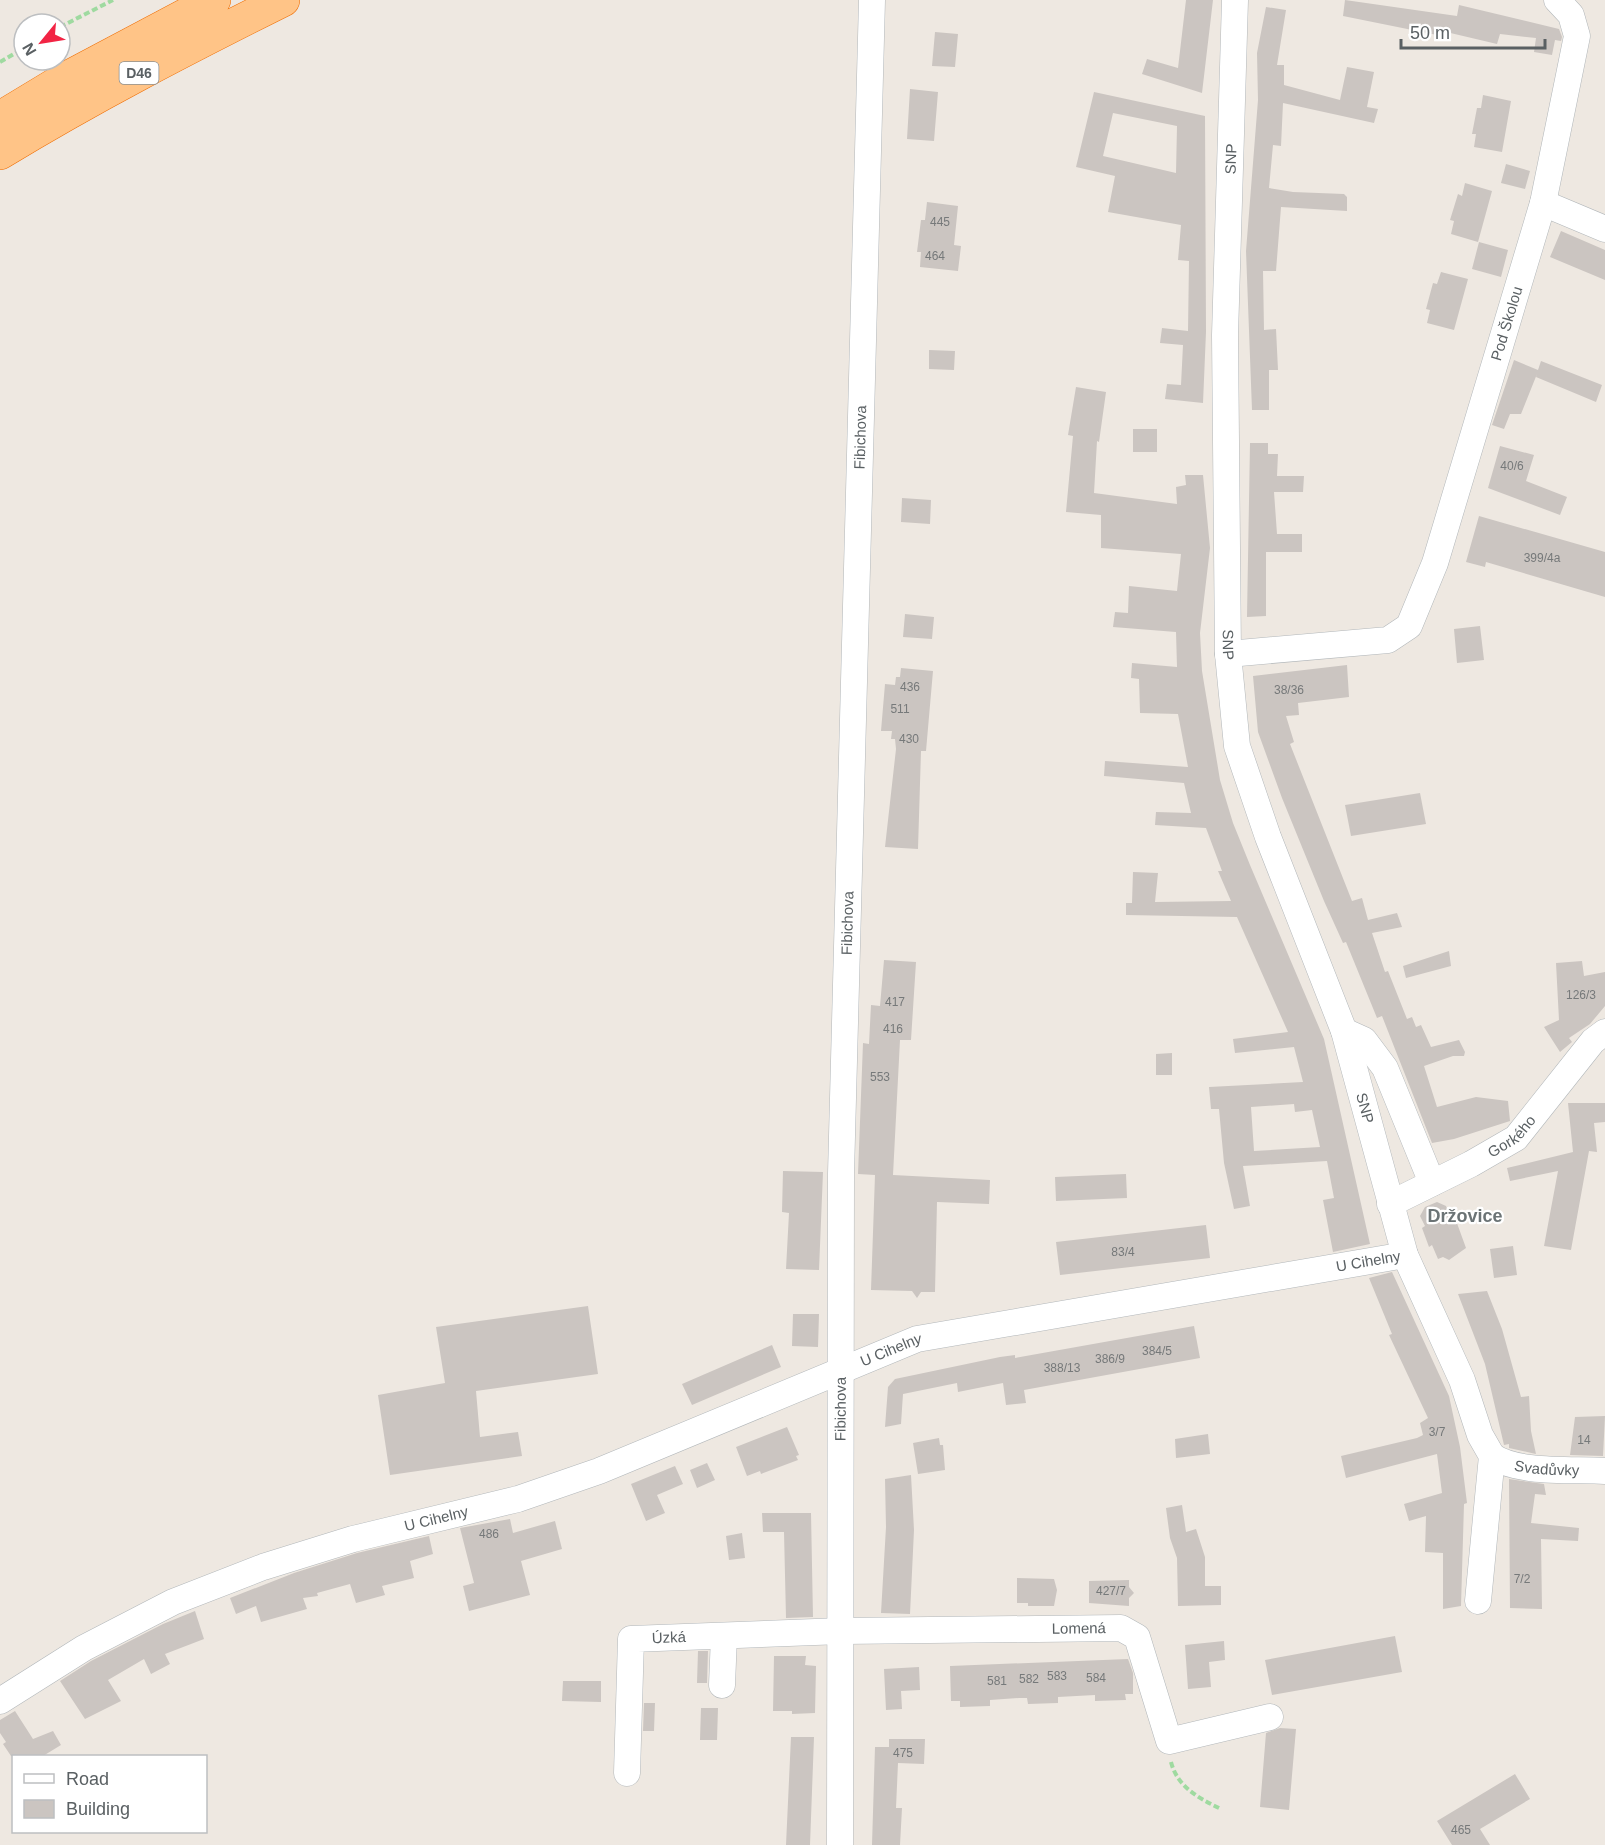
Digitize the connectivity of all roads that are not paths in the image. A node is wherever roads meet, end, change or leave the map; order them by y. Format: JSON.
{"nodes":[{"id":1,"x":214,"y":0,"type":"edge"},
{"id":2,"x":283,"y":0,"type":"edge"},
{"id":3,"x":872,"y":0,"type":"edge"},
{"id":4,"x":1239,"y":2,"type":"edge"},
{"id":5,"x":1564,"y":8,"type":"edge"},
{"id":6,"x":0,"y":118,"type":"edge"},
{"id":7,"x":0,"y":153,"type":"edge"},
{"id":8,"x":1543,"y":203,"type":"junction"},
{"id":9,"x":1605,"y":229,"type":"edge"},
{"id":10,"x":1228,"y":654,"type":"junction"},
{"id":11,"x":1344,"y":1031,"type":"junction"},
{"id":12,"x":1605,"y":1032,"type":"edge"},
{"id":13,"x":1432,"y":1183,"type":"junction"},
{"id":14,"x":1390,"y":1204,"type":"junction"},
{"id":15,"x":1405,"y":1254,"type":"junction"},
{"id":16,"x":842,"y":1369,"type":"junction"},
{"id":17,"x":1492,"y":1456,"type":"junction"},
{"id":18,"x":1605,"y":1471,"type":"edge"},
{"id":19,"x":1478,"y":1601,"type":"dead end"},
{"id":20,"x":842,"y":1631,"type":"junction"},
{"id":21,"x":724,"y":1636,"type":"junction"},
{"id":22,"x":722,"y":1685,"type":"dead end"},
{"id":23,"x":0,"y":1701,"type":"edge"},
{"id":24,"x":1270,"y":1717,"type":"dead end"},
{"id":25,"x":627,"y":1773,"type":"dead end"},
{"id":26,"x":840,"y":1845,"type":"edge"}],
"edges":[{"from":1,"to":6,"type":"highway","number":"D46"},
{"from":2,"to":7,"type":"highway","number":"D46"},
{"from":3,"to":16,"type":"street","name":"Fibichova"},
{"from":4,"to":10,"type":"street","name":"SNP"},
{"from":5,"to":8,"type":"street","name":"Pod Školou"},
{"from":8,"to":9,"type":"street"},
{"from":8,"to":10,"type":"street","name":"Pod Školou"},
{"from":10,"to":11,"type":"street","name":"SNP"},
{"from":11,"to":13,"type":"street"},
{"from":11,"to":14,"type":"street","name":"SNP"},
{"from":12,"to":13,"type":"street","name":"Gorkého"},
{"from":13,"to":14,"type":"street","name":"Gorkého"},
{"from":14,"to":15,"type":"street","name":"SNP"},
{"from":15,"to":16,"type":"street","name":"U Cihelny"},
{"from":15,"to":17,"type":"street","name":"U Cihelny"},
{"from":16,"to":20,"type":"street","name":"Fibichova"},
{"from":16,"to":23,"type":"street","name":"U Cihelny"},
{"from":17,"to":18,"type":"street","name":"Svadůvky"},
{"from":17,"to":19,"type":"street"},
{"from":20,"to":21,"type":"street","name":"Úzká"},
{"from":20,"to":24,"type":"street","name":"Lomená"},
{"from":20,"to":26,"type":"street","name":"Fibichova"},
{"from":21,"to":22,"type":"street"},
{"from":21,"to":25,"type":"street","name":"Úzká"}]}
